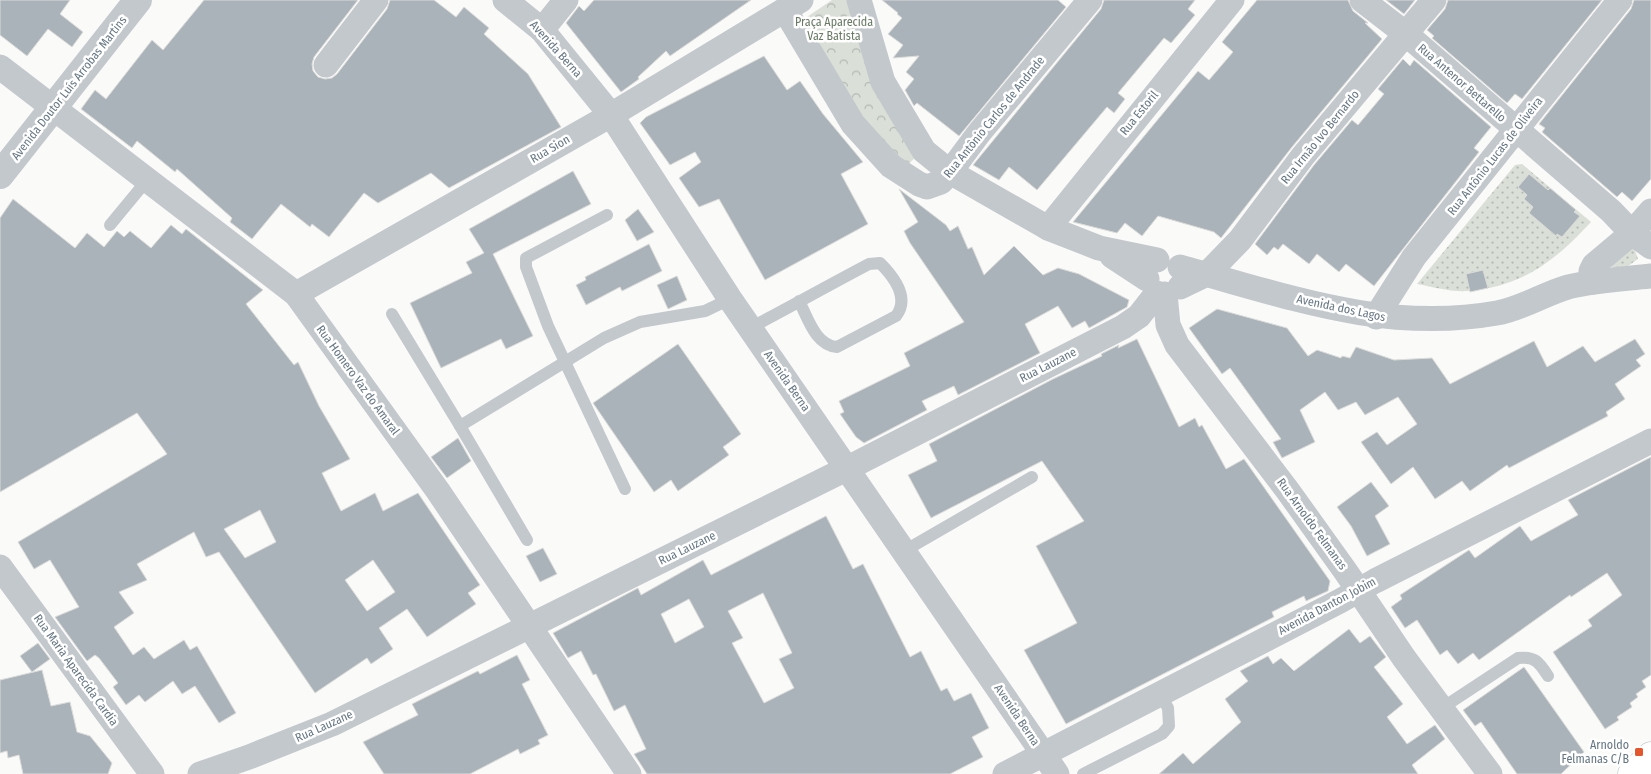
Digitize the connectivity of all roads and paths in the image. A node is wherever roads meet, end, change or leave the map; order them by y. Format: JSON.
{"nodes":[{"id":1,"x":138,"y":0,"type":"edge"},
{"id":2,"x":376,"y":0,"type":"edge"},
{"id":3,"x":505,"y":0,"type":"edge"},
{"id":4,"x":566,"y":0,"type":"edge"},
{"id":5,"x":859,"y":0,"type":"edge"},
{"id":6,"x":1090,"y":0,"type":"edge"},
{"id":7,"x":1232,"y":0,"type":"edge"},
{"id":8,"x":1362,"y":0,"type":"edge"},
{"id":9,"x":1434,"y":0,"type":"edge"},
{"id":10,"x":1620,"y":0,"type":"edge"},
{"id":11,"x":792,"y":5,"type":"edge"},
{"id":12,"x":542,"y":30,"type":"junction"},
{"id":13,"x":1406,"y":34,"type":"junction"},
{"id":14,"x":326,"y":65,"type":"dead end"},
{"id":15,"x":0,"y":67,"type":"edge"},
{"id":16,"x":53,"y":108,"type":"junction"},
{"id":17,"x":611,"y":115,"type":"junction"},
{"id":18,"x":1516,"y":130,"type":"junction"},
{"id":19,"x":950,"y":172,"type":"junction"},
{"id":20,"x":0,"y":175,"type":"edge"},
{"id":21,"x":148,"y":179,"type":"junction"},
{"id":22,"x":1651,"y":211,"type":"edge"},
{"id":23,"x":608,"y":214,"type":"dead end"},
{"id":24,"x":110,"y":225,"type":"dead end"},
{"id":25,"x":1048,"y":228,"type":"junction"},
{"id":26,"x":1641,"y":240,"type":"edge"},
{"id":27,"x":1207,"y":274,"type":"junction"},
{"id":28,"x":1651,"y":276,"type":"edge"},
{"id":29,"x":1164,"y":280,"type":"junction"},
{"id":30,"x":1593,"y":282,"type":"junction"},
{"id":31,"x":296,"y":294,"type":"junction"},
{"id":32,"x":730,"y":299,"type":"junction"},
{"id":33,"x":799,"y":301,"type":"junction"},
{"id":34,"x":392,"y":314,"type":"dead end"},
{"id":35,"x":1376,"y":317,"type":"junction"},
{"id":36,"x":750,"y":328,"type":"junction"},
{"id":37,"x":564,"y":362,"type":"junction"},
{"id":38,"x":460,"y":426,"type":"junction"},
{"id":39,"x":1651,"y":441,"type":"edge"},
{"id":40,"x":848,"y":468,"type":"junction"},
{"id":41,"x":1032,"y":477,"type":"dead end"},
{"id":42,"x":625,"y":489,"type":"dead end"},
{"id":43,"x":527,"y":540,"type":"dead end"},
{"id":44,"x":904,"y":551,"type":"junction"},
{"id":45,"x":0,"y":567,"type":"edge"},
{"id":46,"x":1359,"y":590,"type":"junction"},
{"id":47,"x":528,"y":626,"type":"junction"},
{"id":48,"x":1548,"y":676,"type":"dead end"},
{"id":49,"x":1160,"y":694,"type":"junction"},
{"id":50,"x":1442,"y":708,"type":"junction"},
{"id":51,"x":1651,"y":756,"type":"edge"},
{"id":52,"x":1050,"y":764,"type":"edge"},
{"id":53,"x":152,"y":774,"type":"edge"},
{"id":54,"x":200,"y":774,"type":"edge"},
{"id":55,"x":629,"y":774,"type":"edge"},
{"id":56,"x":1005,"y":774,"type":"edge"},
{"id":57,"x":1083,"y":774,"type":"edge"},
{"id":58,"x":1490,"y":774,"type":"edge"},
{"id":59,"x":1632,"y":774,"type":"edge"}],
"edges":[{"from":1,"to":16,"type":"street","name":"Avenida Doutor Luís Arrobas Martins"},
{"from":2,"to":14,"type":"street"},
{"from":3,"to":12,"type":"street","name":"Avenida Berna"},
{"from":4,"to":12,"type":"street"},
{"from":5,"to":19,"type":"street"},
{"from":6,"to":19,"type":"street","name":"Rua Antônio Carlos de Andrade"},
{"from":7,"to":25,"type":"street","name":"Rua Estoril"},
{"from":8,"to":13,"type":"street","name":"Rua Antenor Bettarello"},
{"from":9,"to":13,"type":"street","name":"Rua Irmão Ivo Bernardo"},
{"from":10,"to":18,"type":"street","name":"Rua Antônio Lucas de Oliveira"},
{"from":11,"to":17,"type":"street","name":"Rua Sion"},
{"from":11,"to":19,"type":"street","name":"Rua Antônio Carlos de Andrade"},
{"from":12,"to":17,"type":"street","name":"Avenida Berna"},
{"from":13,"to":18,"type":"street","name":"Rua Antenor Bettarello"},
{"from":13,"to":27,"type":"street","name":"Rua Irmão Ivo Bernardo"},
{"from":15,"to":16,"type":"street","name":"Rua Homero Vaz do Amaral"},
{"from":16,"to":20,"type":"street","name":"Avenida Doutor Luís Arrobas Martins"},
{"from":16,"to":21,"type":"street","name":"Rua Homero Vaz do Amaral"},
{"from":17,"to":31,"type":"street","name":"Rua Sion"},
{"from":17,"to":32,"type":"street","name":"Avenida Berna"},
{"from":18,"to":26,"type":"street","name":"Rua Antenor Bettarello"},
{"from":18,"to":35,"type":"street","name":"Rua Antônio Lucas de Oliveira"},
{"from":19,"to":25,"type":"street"},
{"from":21,"to":24,"type":"lane"},
{"from":21,"to":31,"type":"street","name":"Rua Homero Vaz do Amaral"},
{"from":22,"to":26,"type":"street"},
{"from":23,"to":37,"type":"lane"},
{"from":25,"to":29,"type":"street"},
{"from":26,"to":30,"type":"street"},
{"from":27,"to":29,"type":"street"},
{"from":27,"to":35,"type":"street","name":"Avenida dos Lagos"},
{"from":28,"to":30,"type":"street","name":"Avenida dos Lagos"},
{"from":29,"to":40,"type":"street","name":"Rua Lauzane"},
{"from":29,"to":46,"type":"street","name":"Rua Arnoldo Felmanas"},
{"from":30,"to":35,"type":"street","name":"Avenida dos Lagos"},
{"from":31,"to":47,"type":"street","name":"Rua Homero Vaz do Amaral"},
{"from":32,"to":36,"type":"street","name":"Avenida Berna"},
{"from":32,"to":37,"type":"lane"},
{"from":33,"to":33,"type":"lane"},
{"from":33,"to":36,"type":"lane"},
{"from":34,"to":38,"type":"lane"},
{"from":36,"to":40,"type":"street","name":"Avenida Berna"},
{"from":37,"to":38,"type":"lane"},
{"from":37,"to":42,"type":"lane"},
{"from":38,"to":43,"type":"lane"},
{"from":39,"to":46,"type":"street","name":"Avenida Danton Jobim"},
{"from":40,"to":44,"type":"street","name":"Avenida Berna"},
{"from":40,"to":47,"type":"street","name":"Rua Lauzane"},
{"from":41,"to":44,"type":"lane"},
{"from":44,"to":52,"type":"street","name":"Avenida Berna"},
{"from":45,"to":53,"type":"street","name":"Rua Maria Aparecida Cardia"},
{"from":46,"to":49,"type":"street","name":"Avenida Danton Jobim"},
{"from":46,"to":50,"type":"street","name":"Rua Arnoldo Felmanas"},
{"from":47,"to":54,"type":"street","name":"Rua Lauzane"},
{"from":47,"to":55,"type":"street","name":"Rua Homero Vaz do Amaral"},
{"from":48,"to":50,"type":"lane"},
{"from":49,"to":52,"type":"street","name":"Avenida Danton Jobim"},
{"from":49,"to":57,"type":"lane"},
{"from":50,"to":58,"type":"street","name":"Rua Arnoldo Felmanas"},
{"from":51,"to":59,"type":"main road"},
{"from":52,"to":56,"type":"street","name":"Avenida Danton Jobim"}]}
